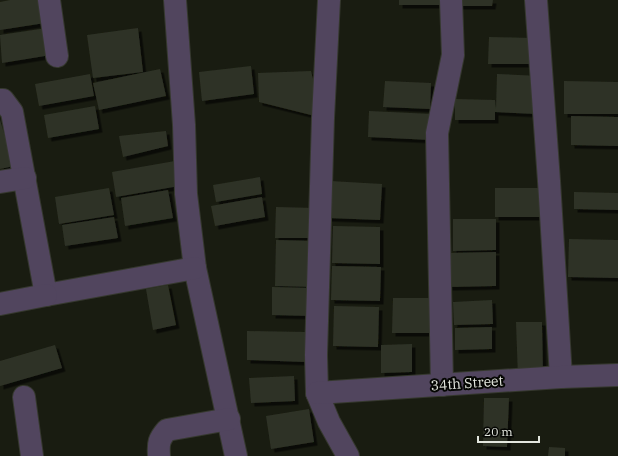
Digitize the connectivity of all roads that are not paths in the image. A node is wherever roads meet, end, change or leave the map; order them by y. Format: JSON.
{"nodes":[{"id":1,"x":49,"y":0,"type":"edge"},
{"id":2,"x":175,"y":0,"type":"edge"},
{"id":3,"x":329,"y":0,"type":"edge"},
{"id":4,"x":451,"y":0,"type":"edge"},
{"id":5,"x":536,"y":0,"type":"edge"},
{"id":6,"x":57,"y":56,"type":"dead end"},
{"id":7,"x":0,"y":100,"type":"edge"},
{"id":8,"x":25,"y":178,"type":"junction"},
{"id":9,"x":0,"y":182,"type":"edge"},
{"id":10,"x":195,"y":268,"type":"junction"},
{"id":11,"x":46,"y":295,"type":"junction"},
{"id":12,"x":0,"y":304,"type":"edge"},
{"id":13,"x":618,"y":375,"type":"edge"},
{"id":14,"x":560,"y":377,"type":"junction"},
{"id":15,"x":442,"y":385,"type":"junction"},
{"id":16,"x":317,"y":393,"type":"junction"},
{"id":17,"x":24,"y":397,"type":"dead end"},
{"id":18,"x":228,"y":419,"type":"junction"},
{"id":19,"x":32,"y":456,"type":"edge"},
{"id":20,"x":159,"y":456,"type":"edge"},
{"id":21,"x":236,"y":456,"type":"edge"},
{"id":22,"x":348,"y":456,"type":"edge"}],
"edges":[{"from":1,"to":6,"type":"street"},
{"from":2,"to":10,"type":"street"},
{"from":3,"to":16,"type":"street"},
{"from":4,"to":15,"type":"street"},
{"from":5,"to":14,"type":"street"},
{"from":7,"to":8,"type":"street"},
{"from":8,"to":9,"type":"street"},
{"from":8,"to":11,"type":"street"},
{"from":10,"to":11,"type":"street"},
{"from":10,"to":18,"type":"street"},
{"from":11,"to":12,"type":"street"},
{"from":13,"to":14,"type":"street","name":"34th Street"},
{"from":14,"to":15,"type":"street","name":"34th Street"},
{"from":15,"to":16,"type":"street","name":"34th Street"},
{"from":16,"to":22,"type":"street"},
{"from":17,"to":19,"type":"street"},
{"from":18,"to":20,"type":"street"},
{"from":18,"to":21,"type":"street"}]}
